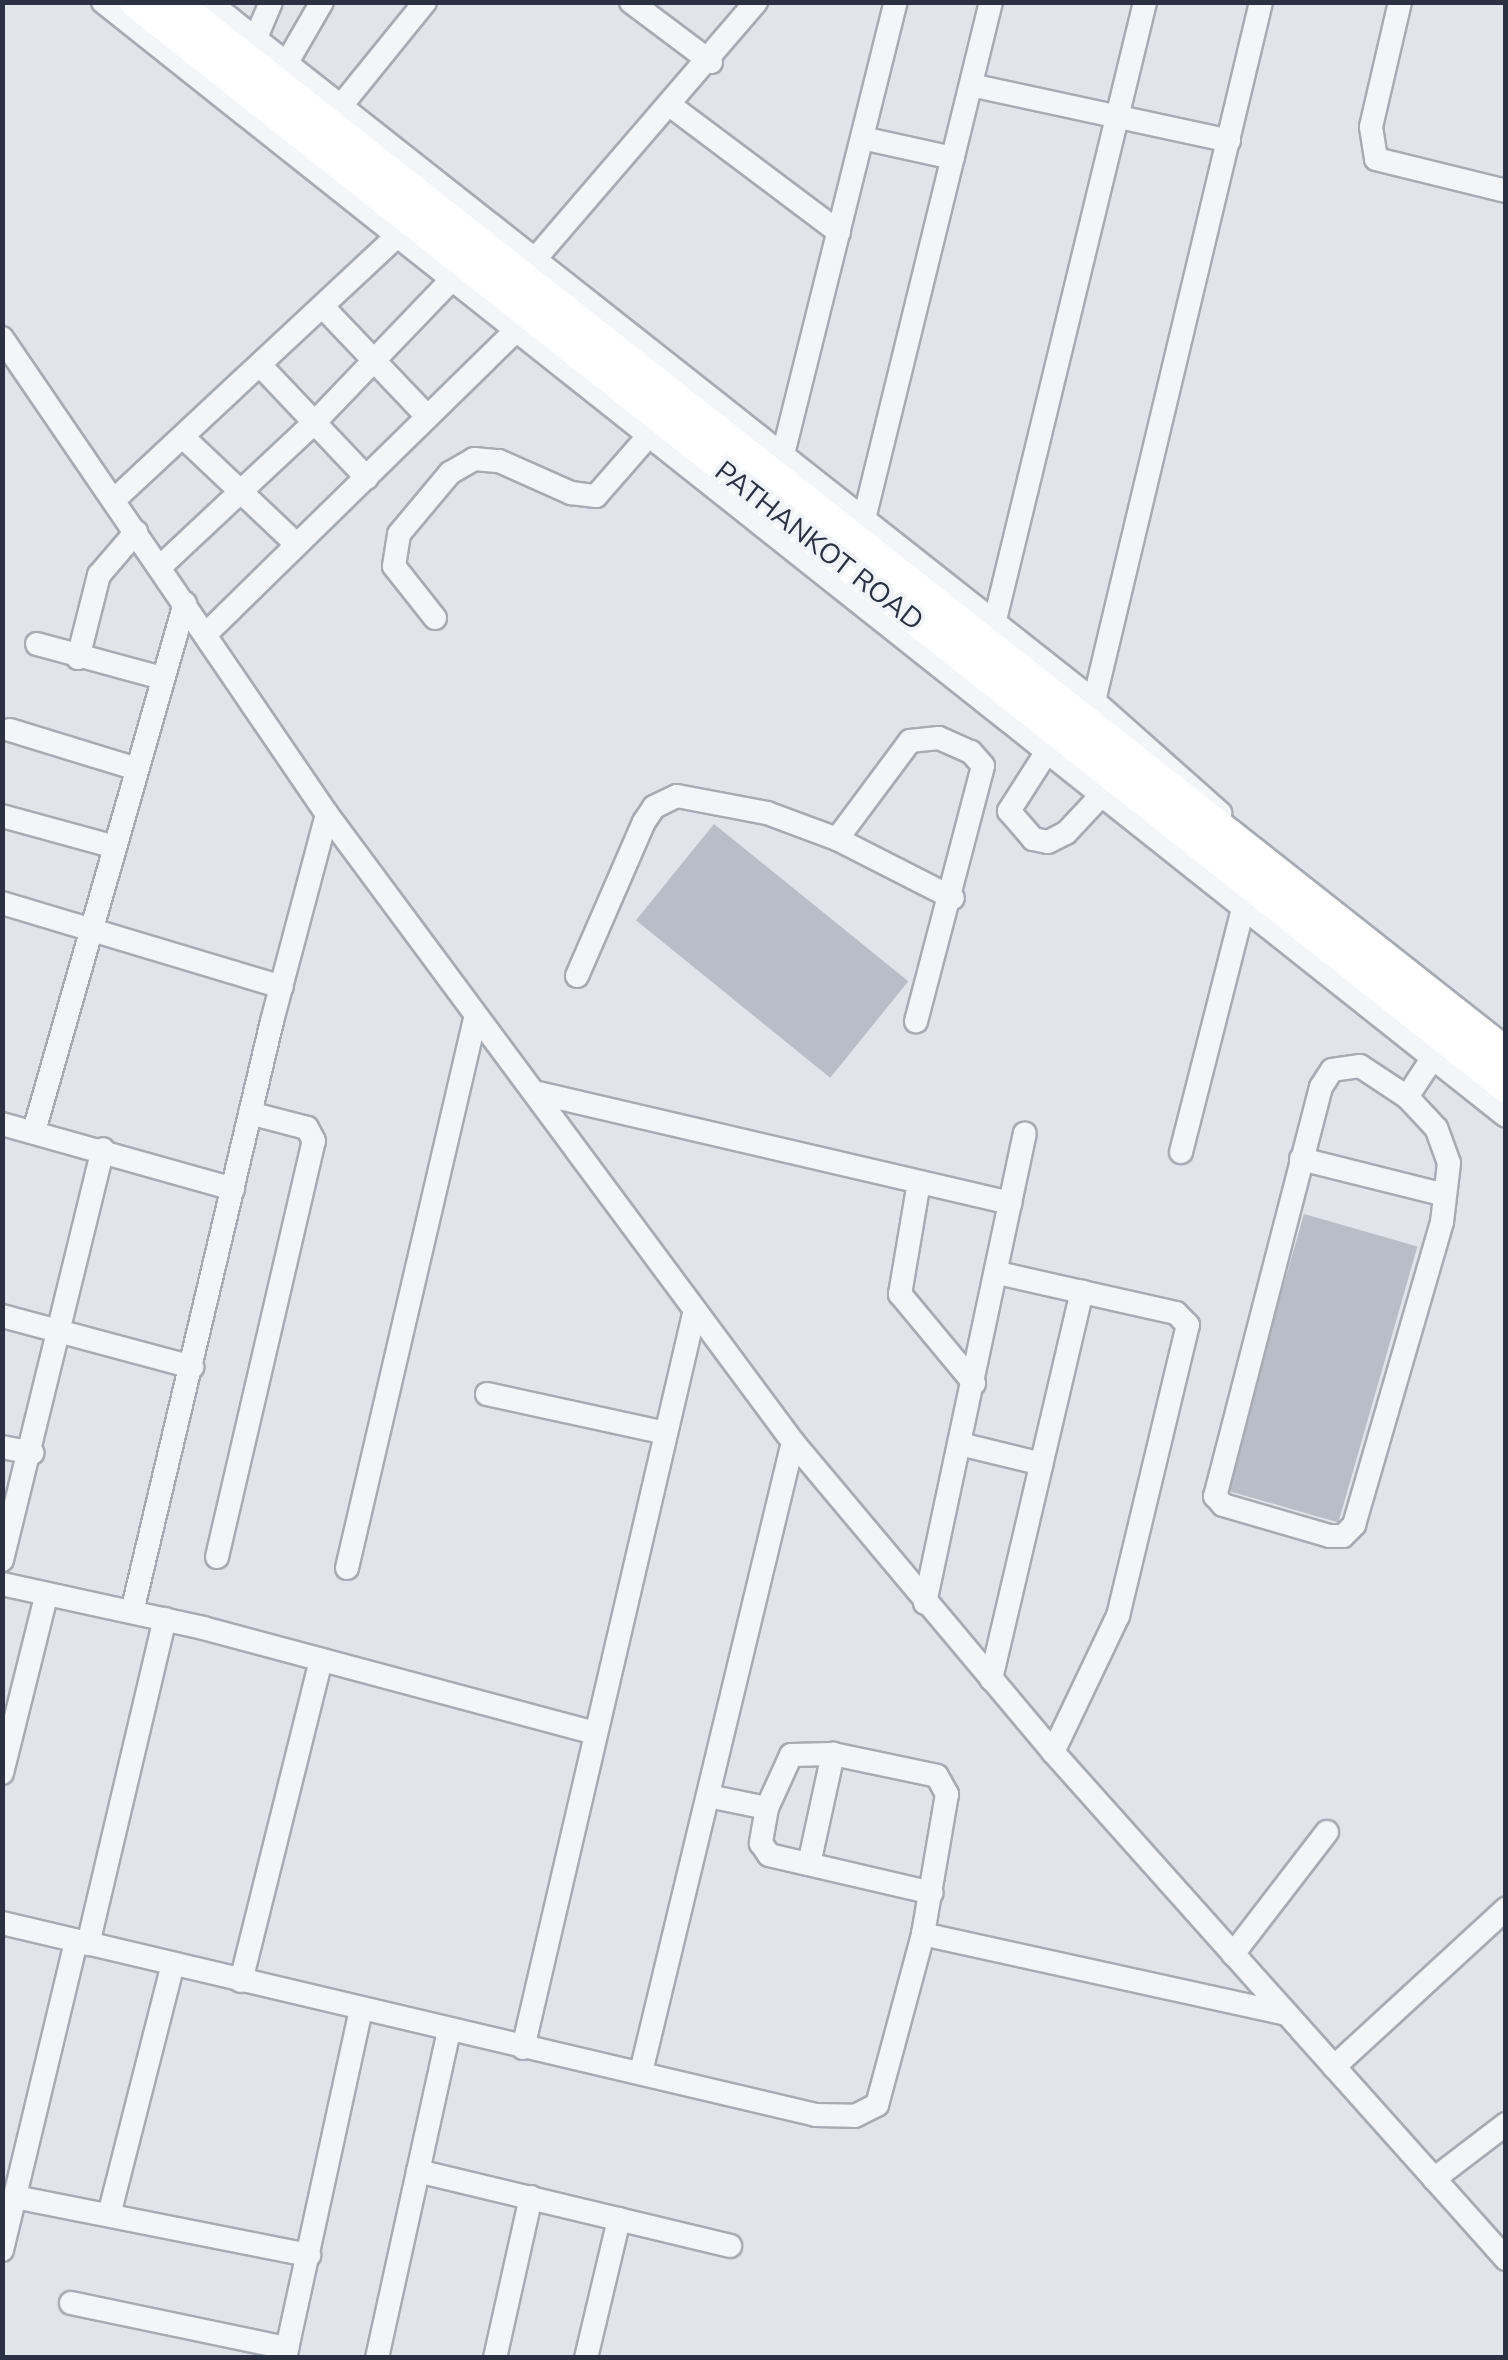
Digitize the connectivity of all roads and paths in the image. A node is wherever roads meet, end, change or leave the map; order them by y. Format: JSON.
{"nodes":[{"id":1,"x":103,"y":2,"type":"edge"},
{"id":2,"x":136,"y":2,"type":"edge"},
{"id":3,"x":173,"y":2,"type":"edge"},
{"id":4,"x":208,"y":2,"type":"edge"},
{"id":5,"x":270,"y":2,"type":"edge"},
{"id":6,"x":322,"y":2,"type":"edge"},
{"id":7,"x":425,"y":2,"type":"edge"},
{"id":8,"x":631,"y":2,"type":"edge"},
{"id":9,"x":756,"y":2,"type":"edge"},
{"id":10,"x":896,"y":2,"type":"edge"},
{"id":11,"x":991,"y":2,"type":"edge"},
{"id":12,"x":1145,"y":2,"type":"edge"},
{"id":13,"x":1261,"y":2,"type":"edge"},
{"id":14,"x":1400,"y":2,"type":"edge"},
{"id":15,"x":255,"y":40,"type":"junction"},
{"id":16,"x":710,"y":62,"type":"junction"},
{"id":17,"x":286,"y":64,"type":"junction"},
{"id":18,"x":971,"y":84,"type":"junction"},
{"id":19,"x":340,"y":106,"type":"junction"},
{"id":20,"x":670,"y":106,"type":"junction"},
{"id":21,"x":1119,"y":117,"type":"junction"},
{"id":22,"x":862,"y":138,"type":"junction"},
{"id":23,"x":1229,"y":141,"type":"junction"},
{"id":24,"x":953,"y":158,"type":"junction"},
{"id":25,"x":1506,"y":191,"type":"edge"},
{"id":26,"x":839,"y":232,"type":"junction"},
{"id":27,"x":398,"y":234,"type":"junction"},
{"id":28,"x":535,"y":259,"type":"junction"},
{"id":29,"x":451,"y":280,"type":"junction"},
{"id":30,"x":324,"y":308,"type":"junction"},
{"id":31,"x":516,"y":330,"type":"junction"},
{"id":32,"x":2,"y":338,"type":"edge"},
{"id":33,"x":374,"y":360,"type":"junction"},
{"id":34,"x":261,"y":366,"type":"junction"},
{"id":35,"x":427,"y":416,"type":"junction"},
{"id":36,"x":315,"y":422,"type":"junction"},
{"id":37,"x":650,"y":434,"type":"junction"},
{"id":38,"x":184,"y":436,"type":"junction"},
{"id":39,"x":782,"y":458,"type":"junction"},
{"id":40,"x":367,"y":478,"type":"junction"},
{"id":41,"x":240,"y":492,"type":"junction"},
{"id":42,"x":114,"y":500,"type":"junction"},
{"id":43,"x":863,"y":522,"type":"junction"},
{"id":44,"x":136,"y":532,"type":"junction"},
{"id":45,"x":296,"y":544,"type":"junction"},
{"id":46,"x":160,"y":567,"type":"junction"},
{"id":47,"x":185,"y":603,"type":"junction"},
{"id":48,"x":435,"y":618,"type":"dead end"},
{"id":49,"x":994,"y":624,"type":"junction"},
{"id":50,"x":206,"y":634,"type":"junction"},
{"id":51,"x":36,"y":644,"type":"dead end"},
{"id":52,"x":78,"y":658,"type":"junction"},
{"id":53,"x":162,"y":678,"type":"junction"},
{"id":54,"x":1094,"y":701,"type":"junction"},
{"id":55,"x":1003,"y":706,"type":"junction"},
{"id":56,"x":10,"y":730,"type":"dead end"},
{"id":57,"x":971,"y":752,"type":"junction"},
{"id":58,"x":1046,"y":753,"type":"junction"},
{"id":59,"x":138,"y":769,"type":"junction"},
{"id":60,"x":1107,"y":789,"type":"junction"},
{"id":61,"x":327,"y":814,"type":"junction"},
{"id":62,"x":2,"y":816,"type":"edge"},
{"id":63,"x":837,"y":839,"type":"junction"},
{"id":64,"x":115,"y":846,"type":"junction"},
{"id":65,"x":1279,"y":876,"type":"junction"},
{"id":66,"x":953,"y":898,"type":"junction"},
{"id":67,"x":2,"y":903,"type":"edge"},
{"id":68,"x":1243,"y":908,"type":"junction"},
{"id":69,"x":93,"y":926,"type":"junction"},
{"id":70,"x":577,"y":976,"type":"dead end"},
{"id":71,"x":282,"y":987,"type":"junction"},
{"id":72,"x":475,"y":1018,"type":"junction"},
{"id":73,"x":916,"y":1022,"type":"dead end"},
{"id":74,"x":1506,"y":1054,"type":"edge"},
{"id":75,"x":1432,"y":1059,"type":"junction"},
{"id":76,"x":1506,"y":1086,"type":"edge"},
{"id":77,"x":538,"y":1093,"type":"junction"},
{"id":78,"x":1407,"y":1097,"type":"junction"},
{"id":79,"x":250,"y":1114,"type":"junction"},
{"id":80,"x":1506,"y":1116,"type":"edge"},
{"id":81,"x":2,"y":1124,"type":"edge"},
{"id":82,"x":34,"y":1130,"type":"junction"},
{"id":83,"x":1025,"y":1134,"type":"dead end"},
{"id":84,"x":103,"y":1148,"type":"junction"},
{"id":85,"x":1182,"y":1152,"type":"dead end"},
{"id":86,"x":1301,"y":1159,"type":"junction"},
{"id":87,"x":919,"y":1182,"type":"junction"},
{"id":88,"x":232,"y":1189,"type":"junction"},
{"id":89,"x":1445,"y":1194,"type":"junction"},
{"id":90,"x":1010,"y":1203,"type":"junction"},
{"id":91,"x":998,"y":1273,"type":"junction"},
{"id":92,"x":1082,"y":1292,"type":"junction"},
{"id":93,"x":694,"y":1314,"type":"junction"},
{"id":94,"x":2,"y":1316,"type":"edge"},
{"id":95,"x":61,"y":1332,"type":"junction"},
{"id":96,"x":192,"y":1367,"type":"junction"},
{"id":97,"x":974,"y":1383,"type":"junction"},
{"id":98,"x":487,"y":1394,"type":"dead end"},
{"id":99,"x":666,"y":1434,"type":"junction"},
{"id":100,"x":793,"y":1442,"type":"junction"},
{"id":101,"x":960,"y":1444,"type":"junction"},
{"id":102,"x":2,"y":1447,"type":"edge"},
{"id":103,"x":32,"y":1453,"type":"junction"},
{"id":104,"x":1042,"y":1464,"type":"junction"},
{"id":105,"x":217,"y":1557,"type":"dead end"},
{"id":106,"x":2,"y":1560,"type":"edge"},
{"id":107,"x":347,"y":1568,"type":"dead end"},
{"id":108,"x":2,"y":1584,"type":"edge"},
{"id":109,"x":46,"y":1597,"type":"junction"},
{"id":110,"x":925,"y":1604,"type":"junction"},
{"id":111,"x":132,"y":1612,"type":"junction"},
{"id":112,"x":165,"y":1620,"type":"junction"},
{"id":113,"x":321,"y":1660,"type":"junction"},
{"id":114,"x":991,"y":1678,"type":"junction"},
{"id":115,"x":596,"y":1733,"type":"junction"},
{"id":116,"x":1052,"y":1752,"type":"junction"},
{"id":117,"x":833,"y":1754,"type":"junction"},
{"id":118,"x":2,"y":1773,"type":"edge"},
{"id":119,"x":708,"y":1796,"type":"junction"},
{"id":120,"x":768,"y":1808,"type":"junction"},
{"id":121,"x":1327,"y":1832,"type":"dead end"},
{"id":122,"x":808,"y":1864,"type":"junction"},
{"id":123,"x":932,"y":1893,"type":"junction"},
{"id":124,"x":1506,"y":1910,"type":"edge"},
{"id":125,"x":2,"y":1923,"type":"edge"},
{"id":126,"x":923,"y":1934,"type":"junction"},
{"id":127,"x":82,"y":1942,"type":"junction"},
{"id":128,"x":1233,"y":1954,"type":"junction"},
{"id":129,"x":173,"y":1964,"type":"junction"},
{"id":130,"x":241,"y":1981,"type":"junction"},
{"id":131,"x":361,"y":2010,"type":"junction"},
{"id":132,"x":1286,"y":2014,"type":"junction"},
{"id":133,"x":449,"y":2031,"type":"junction"},
{"id":134,"x":522,"y":2048,"type":"junction"},
{"id":135,"x":1334,"y":2068,"type":"junction"},
{"id":136,"x":641,"y":2072,"type":"junction"},
{"id":137,"x":1506,"y":2124,"type":"edge"},
{"id":138,"x":418,"y":2171,"type":"junction"},
{"id":139,"x":1434,"y":2179,"type":"junction"},
{"id":140,"x":15,"y":2196,"type":"junction"},
{"id":141,"x":531,"y":2197,"type":"junction"},
{"id":142,"x":109,"y":2215,"type":"junction"},
{"id":143,"x":619,"y":2219,"type":"junction"},
{"id":144,"x":730,"y":2246,"type":"dead end"},
{"id":145,"x":2,"y":2250,"type":"edge"},
{"id":146,"x":308,"y":2255,"type":"junction"},
{"id":147,"x":1506,"y":2259,"type":"edge"},
{"id":148,"x":71,"y":2303,"type":"dead end"},
{"id":149,"x":286,"y":2353,"type":"edge"},
{"id":150,"x":377,"y":2358,"type":"edge"},
{"id":151,"x":495,"y":2358,"type":"edge"},
{"id":152,"x":586,"y":2358,"type":"edge"}],
"edges":[{"from":1,"to":27,"type":"street"},
{"from":2,"to":55,"type":"highway","name":"PATHANKOT ROAD"},
{"from":3,"to":65,"type":"highway"},
{"from":4,"to":15,"type":"street"},
{"from":5,"to":15,"type":"street"},
{"from":6,"to":17,"type":"street"},
{"from":7,"to":19,"type":"street"},
{"from":8,"to":16,"type":"street"},
{"from":9,"to":16,"type":"street"},
{"from":10,"to":22,"type":"street"},
{"from":11,"to":18,"type":"street"},
{"from":12,"to":21,"type":"street"},
{"from":13,"to":23,"type":"street"},
{"from":14,"to":25,"type":"street"},
{"from":15,"to":17,"type":"street"},
{"from":16,"to":20,"type":"street"},
{"from":17,"to":19,"type":"street"},
{"from":18,"to":21,"type":"street"},
{"from":18,"to":24,"type":"street"},
{"from":19,"to":28,"type":"street"},
{"from":20,"to":26,"type":"street"},
{"from":20,"to":28,"type":"street"},
{"from":21,"to":23,"type":"street"},
{"from":21,"to":49,"type":"street"},
{"from":22,"to":24,"type":"street"},
{"from":22,"to":26,"type":"street"},
{"from":23,"to":54,"type":"street"},
{"from":24,"to":43,"type":"street"},
{"from":26,"to":39,"type":"street"},
{"from":27,"to":29,"type":"street"},
{"from":27,"to":30,"type":"street"},
{"from":28,"to":39,"type":"street"},
{"from":29,"to":31,"type":"street"},
{"from":29,"to":33,"type":"street"},
{"from":30,"to":33,"type":"street"},
{"from":30,"to":34,"type":"street"},
{"from":31,"to":35,"type":"street"},
{"from":31,"to":37,"type":"street"},
{"from":32,"to":42,"type":"street"},
{"from":33,"to":35,"type":"street"},
{"from":33,"to":36,"type":"street"},
{"from":34,"to":36,"type":"street"},
{"from":34,"to":38,"type":"street"},
{"from":35,"to":40,"type":"street"},
{"from":36,"to":40,"type":"street"},
{"from":36,"to":41,"type":"street"},
{"from":37,"to":48,"type":"street"},
{"from":37,"to":55,"type":"street"},
{"from":38,"to":41,"type":"street"},
{"from":38,"to":42,"type":"street"},
{"from":39,"to":43,"type":"street"},
{"from":40,"to":45,"type":"street"},
{"from":41,"to":45,"type":"street"},
{"from":41,"to":46,"type":"street"},
{"from":42,"to":44,"type":"street"},
{"from":43,"to":49,"type":"street"},
{"from":44,"to":46,"type":"street"},
{"from":44,"to":52,"type":"street"},
{"from":45,"to":50,"type":"street"},
{"from":46,"to":47,"type":"street"},
{"from":47,"to":50,"type":"street"},
{"from":47,"to":53,"type":"street"},
{"from":49,"to":54,"type":"street"},
{"from":50,"to":61,"type":"street"},
{"from":51,"to":52,"type":"street"},
{"from":52,"to":53,"type":"street"},
{"from":53,"to":59,"type":"street"},
{"from":54,"to":65,"type":"street"},
{"from":55,"to":57,"type":"street"},
{"from":55,"to":58,"type":"street"},
{"from":55,"to":60,"type":"highway","name":"PATHANKOT ROAD"},
{"from":56,"to":59,"type":"street"},
{"from":57,"to":63,"type":"street"},
{"from":57,"to":66,"type":"street"},
{"from":58,"to":60,"type":"street"},
{"from":58,"to":60,"type":"street"},
{"from":59,"to":64,"type":"street"},
{"from":60,"to":68,"type":"street"},
{"from":60,"to":76,"type":"highway","name":"PATHANKOT ROAD"},
{"from":61,"to":71,"type":"street"},
{"from":61,"to":72,"type":"street"},
{"from":62,"to":64,"type":"street"},
{"from":63,"to":66,"type":"street"},
{"from":63,"to":70,"type":"street"},
{"from":64,"to":69,"type":"street"},
{"from":65,"to":74,"type":"highway"},
{"from":66,"to":73,"type":"street"},
{"from":67,"to":69,"type":"street"},
{"from":68,"to":75,"type":"street"},
{"from":68,"to":85,"type":"street"},
{"from":69,"to":71,"type":"street"},
{"from":69,"to":82,"type":"street"},
{"from":71,"to":79,"type":"street"},
{"from":72,"to":77,"type":"street"},
{"from":72,"to":107,"type":"street"},
{"from":75,"to":78,"type":"street"},
{"from":75,"to":80,"type":"street"},
{"from":77,"to":87,"type":"street"},
{"from":77,"to":93,"type":"street"},
{"from":78,"to":86,"type":"street"},
{"from":78,"to":89,"type":"street"},
{"from":79,"to":88,"type":"street"},
{"from":79,"to":105,"type":"street"},
{"from":81,"to":82,"type":"street"},
{"from":82,"to":84,"type":"street"},
{"from":83,"to":90,"type":"street"},
{"from":84,"to":88,"type":"street"},
{"from":84,"to":95,"type":"street"},
{"from":86,"to":89,"type":"street"},
{"from":86,"to":89,"type":"street"},
{"from":87,"to":90,"type":"street"},
{"from":87,"to":97,"type":"street"},
{"from":88,"to":96,"type":"street"},
{"from":90,"to":91,"type":"street"},
{"from":91,"to":92,"type":"street"},
{"from":91,"to":97,"type":"street"},
{"from":92,"to":104,"type":"street"},
{"from":92,"to":116,"type":"street"},
{"from":93,"to":99,"type":"street"},
{"from":93,"to":100,"type":"street"},
{"from":94,"to":95,"type":"street"},
{"from":95,"to":96,"type":"street"},
{"from":95,"to":103,"type":"street"},
{"from":96,"to":111,"type":"street"},
{"from":97,"to":101,"type":"street"},
{"from":98,"to":99,"type":"street"},
{"from":99,"to":115,"type":"street"},
{"from":100,"to":110,"type":"street"},
{"from":100,"to":119,"type":"street"},
{"from":101,"to":104,"type":"street"},
{"from":101,"to":110,"type":"street"},
{"from":102,"to":103,"type":"street"},
{"from":103,"to":106,"type":"street"},
{"from":104,"to":114,"type":"street"},
{"from":108,"to":109,"type":"street"},
{"from":109,"to":111,"type":"street"},
{"from":109,"to":118,"type":"street"},
{"from":110,"to":114,"type":"street"},
{"from":111,"to":112,"type":"street"},
{"from":112,"to":113,"type":"street"},
{"from":112,"to":127,"type":"street"},
{"from":113,"to":115,"type":"street"},
{"from":113,"to":130,"type":"street"},
{"from":114,"to":116,"type":"street"},
{"from":115,"to":134,"type":"street"},
{"from":116,"to":128,"type":"street"},
{"from":117,"to":120,"type":"street"},
{"from":117,"to":122,"type":"street"},
{"from":117,"to":123,"type":"street"},
{"from":119,"to":120,"type":"street"},
{"from":119,"to":136,"type":"street"},
{"from":120,"to":122,"type":"street"},
{"from":121,"to":128,"type":"street"},
{"from":122,"to":123,"type":"street"},
{"from":123,"to":126,"type":"street"},
{"from":124,"to":135,"type":"street"},
{"from":125,"to":127,"type":"street"},
{"from":126,"to":132,"type":"street"},
{"from":126,"to":136,"type":"street"},
{"from":127,"to":129,"type":"street"},
{"from":127,"to":140,"type":"street"},
{"from":128,"to":132,"type":"street"},
{"from":129,"to":130,"type":"street"},
{"from":129,"to":142,"type":"street"},
{"from":130,"to":131,"type":"street"},
{"from":131,"to":133,"type":"street"},
{"from":131,"to":146,"type":"street"},
{"from":132,"to":135,"type":"street"},
{"from":133,"to":134,"type":"street"},
{"from":133,"to":138,"type":"street"},
{"from":134,"to":136,"type":"street"},
{"from":135,"to":139,"type":"street"},
{"from":137,"to":139,"type":"street"},
{"from":138,"to":141,"type":"street"},
{"from":138,"to":150,"type":"street"},
{"from":139,"to":147,"type":"street"},
{"from":140,"to":142,"type":"street"},
{"from":140,"to":145,"type":"street"},
{"from":141,"to":143,"type":"street"},
{"from":141,"to":151,"type":"street"},
{"from":142,"to":146,"type":"street"},
{"from":143,"to":144,"type":"street"},
{"from":143,"to":152,"type":"street"},
{"from":146,"to":149,"type":"street"},
{"from":148,"to":149,"type":"street"}]}
